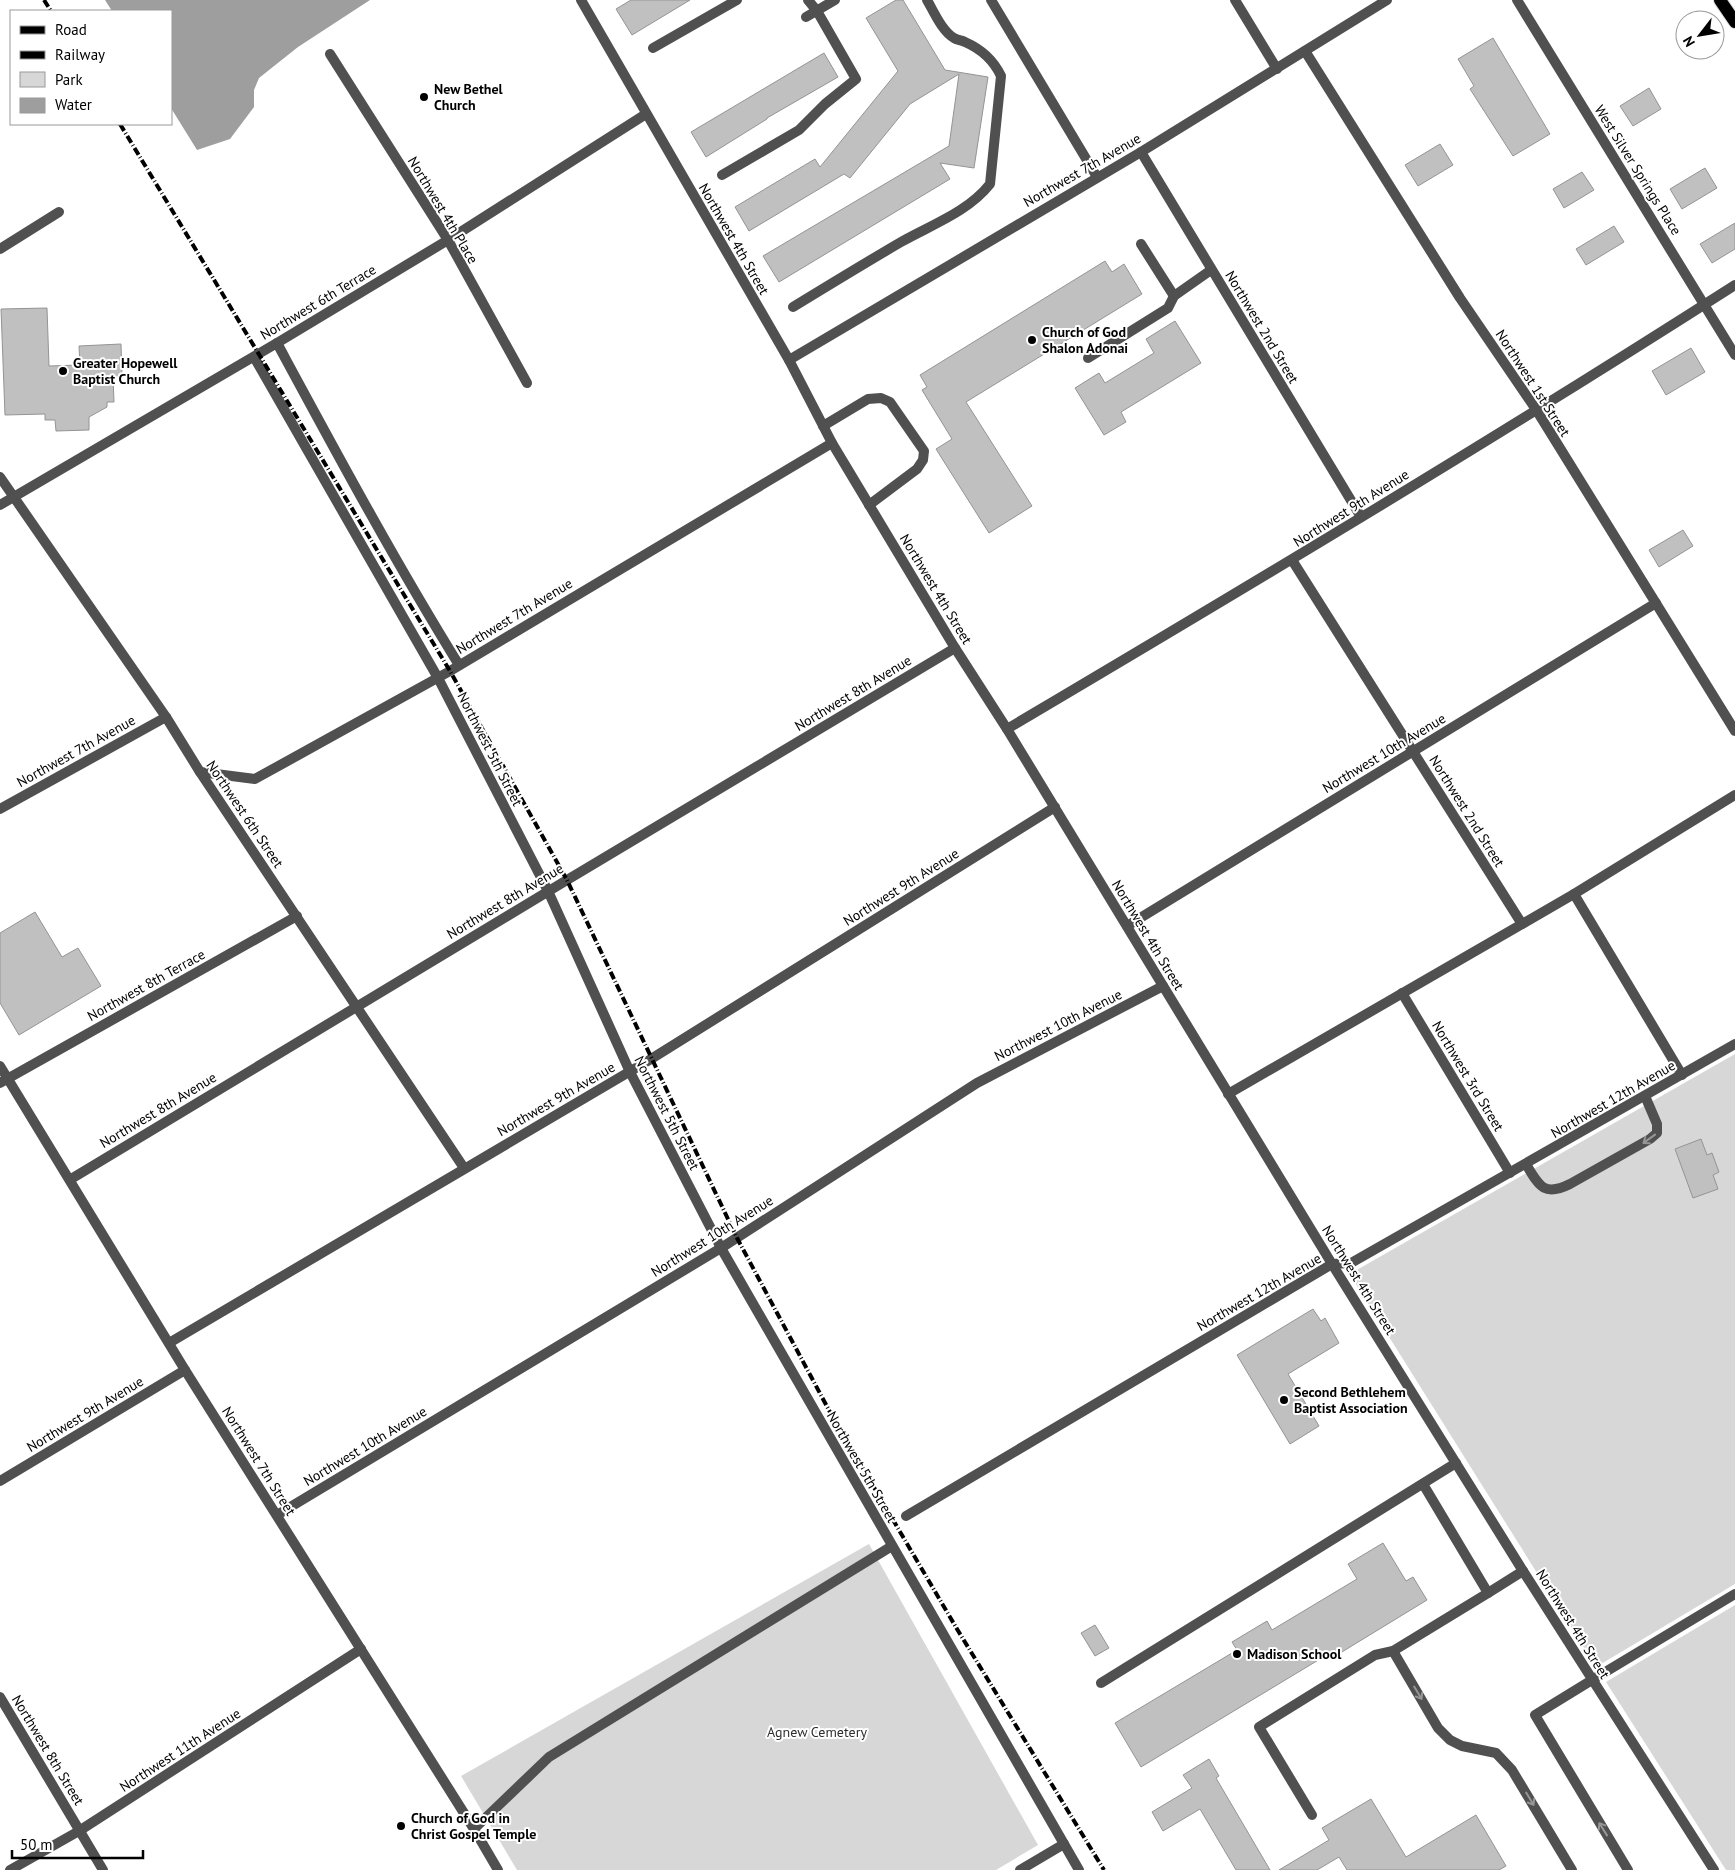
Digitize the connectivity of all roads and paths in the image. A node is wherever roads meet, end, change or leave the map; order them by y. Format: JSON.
{"nodes":[{"id":1,"x":581,"y":0,"type":"edge"},
{"id":2,"x":737,"y":0,"type":"edge"},
{"id":3,"x":808,"y":0,"type":"edge"},
{"id":4,"x":835,"y":0,"type":"edge"},
{"id":5,"x":927,"y":0,"type":"edge"},
{"id":6,"x":991,"y":0,"type":"edge"},
{"id":7,"x":1235,"y":0,"type":"edge"},
{"id":8,"x":1387,"y":0,"type":"edge"},
{"id":9,"x":1517,"y":0,"type":"edge"},
{"id":10,"x":1720,"y":0,"type":"edge"},
{"id":11,"x":817,"y":11,"type":"junction"},
{"id":12,"x":806,"y":17,"type":"dead end"},
{"id":13,"x":1735,"y":22,"type":"edge"},
{"id":14,"x":653,"y":48,"type":"dead end"},
{"id":15,"x":1305,"y":52,"type":"junction"},
{"id":16,"x":330,"y":54,"type":"dead end"},
{"id":17,"x":1277,"y":69,"type":"junction"},
{"id":18,"x":646,"y":114,"type":"junction"},
{"id":19,"x":1140,"y":152,"type":"junction"},
{"id":20,"x":722,"y":175,"type":"dead end"},
{"id":21,"x":1097,"y":177,"type":"junction"},
{"id":22,"x":59,"y":212,"type":"dead end"},
{"id":23,"x":448,"y":240,"type":"junction"},
{"id":24,"x":1141,"y":244,"type":"dead end"},
{"id":25,"x":0,"y":249,"type":"edge"},
{"id":26,"x":1211,"y":270,"type":"junction"},
{"id":27,"x":1735,"y":285,"type":"edge"},
{"id":28,"x":1174,"y":296,"type":"junction"},
{"id":29,"x":1705,"y":304,"type":"junction"},
{"id":30,"x":793,"y":307,"type":"dead end"},
{"id":31,"x":278,"y":343,"type":"junction"},
{"id":32,"x":1735,"y":355,"type":"edge"},
{"id":33,"x":254,"y":357,"type":"junction"},
{"id":34,"x":1088,"y":358,"type":"dead end"},
{"id":35,"x":789,"y":360,"type":"junction"},
{"id":36,"x":527,"y":383,"type":"dead end"},
{"id":37,"x":1537,"y":410,"type":"junction"},
{"id":38,"x":823,"y":426,"type":"junction"},
{"id":39,"x":832,"y":443,"type":"junction"},
{"id":40,"x":0,"y":477,"type":"edge"},
{"id":41,"x":14,"y":496,"type":"junction"},
{"id":42,"x":0,"y":504,"type":"edge"},
{"id":43,"x":869,"y":505,"type":"junction"},
{"id":44,"x":1361,"y":517,"type":"junction"},
{"id":45,"x":1292,"y":560,"type":"junction"},
{"id":46,"x":1656,"y":603,"type":"junction"},
{"id":47,"x":955,"y":648,"type":"junction"},
{"id":48,"x":459,"y":665,"type":"junction"},
{"id":49,"x":438,"y":678,"type":"junction"},
{"id":50,"x":166,"y":717,"type":"junction"},
{"id":51,"x":1007,"y":729,"type":"junction"},
{"id":52,"x":1735,"y":731,"type":"edge"},
{"id":53,"x":1413,"y":751,"type":"junction"},
{"id":54,"x":200,"y":772,"type":"junction"},
{"id":55,"x":1735,"y":795,"type":"edge"},
{"id":56,"x":1055,"y":807,"type":"junction"},
{"id":57,"x":0,"y":809,"type":"edge"},
{"id":58,"x":548,"y":891,"type":"junction"},
{"id":59,"x":1574,"y":894,"type":"junction"},
{"id":60,"x":297,"y":916,"type":"junction"},
{"id":61,"x":1522,"y":924,"type":"junction"},
{"id":62,"x":1127,"y":926,"type":"junction"},
{"id":63,"x":1163,"y":986,"type":"junction"},
{"id":64,"x":1402,"y":993,"type":"junction"},
{"id":65,"x":357,"y":1006,"type":"junction"},
{"id":66,"x":1735,"y":1044,"type":"edge"},
{"id":67,"x":0,"y":1066,"type":"edge"},
{"id":68,"x":630,"y":1072,"type":"junction"},
{"id":69,"x":1682,"y":1075,"type":"junction"},
{"id":70,"x":4,"y":1081,"type":"edge"},
{"id":71,"x":1228,"y":1094,"type":"junction"},
{"id":72,"x":1645,"y":1096,"type":"junction"},
{"id":73,"x":1526,"y":1164,"type":"junction"},
{"id":74,"x":464,"y":1168,"type":"junction"},
{"id":75,"x":1510,"y":1173,"type":"junction"},
{"id":76,"x":71,"y":1179,"type":"junction"},
{"id":77,"x":721,"y":1248,"type":"junction"},
{"id":78,"x":1332,"y":1264,"type":"junction"},
{"id":79,"x":169,"y":1343,"type":"junction"},
{"id":80,"x":185,"y":1370,"type":"junction"},
{"id":81,"x":1456,"y":1463,"type":"junction"},
{"id":82,"x":0,"y":1481,"type":"edge"},
{"id":83,"x":1423,"y":1484,"type":"junction"},
{"id":84,"x":277,"y":1516,"type":"junction"},
{"id":85,"x":906,"y":1516,"type":"dead end"},
{"id":86,"x":892,"y":1546,"type":"junction"},
{"id":87,"x":1523,"y":1571,"type":"junction"},
{"id":88,"x":1488,"y":1593,"type":"junction"},
{"id":89,"x":1735,"y":1594,"type":"edge"},
{"id":90,"x":361,"y":1649,"type":"junction"},
{"id":91,"x":1393,"y":1651,"type":"junction"},
{"id":92,"x":1592,"y":1680,"type":"junction"},
{"id":93,"x":1101,"y":1683,"type":"dead end"},
{"id":94,"x":0,"y":1697,"type":"edge"},
{"id":95,"x":1312,"y":1815,"type":"dead end"},
{"id":96,"x":474,"y":1829,"type":"junction"},
{"id":97,"x":80,"y":1830,"type":"junction"},
{"id":98,"x":1064,"y":1844,"type":"junction"},
{"id":99,"x":10,"y":1870,"type":"edge"},
{"id":100,"x":103,"y":1870,"type":"edge"},
{"id":101,"x":498,"y":1870,"type":"edge"},
{"id":102,"x":1020,"y":1870,"type":"edge"},
{"id":103,"x":1079,"y":1870,"type":"edge"},
{"id":104,"x":1572,"y":1870,"type":"edge"},
{"id":105,"x":1628,"y":1870,"type":"edge"},
{"id":106,"x":1714,"y":1870,"type":"edge"}],
"edges":[{"from":1,"to":18,"type":"street","name":"Northwest 4th Street"},
{"from":2,"to":14,"type":"street"},
{"from":3,"to":11,"type":"street"},
{"from":4,"to":11,"type":"street"},
{"from":5,"to":30,"type":"street"},
{"from":6,"to":21,"type":"street"},
{"from":7,"to":17,"type":"street"},
{"from":8,"to":15,"type":"street","name":"Northwest 7th Avenue"},
{"from":9,"to":29,"type":"street","name":"West Silver Springs Place"},
{"from":10,"to":13,"type":"main road"},
{"from":11,"to":12,"type":"street"},
{"from":11,"to":20,"type":"street"},
{"from":15,"to":17,"type":"street","name":"Northwest 7th Avenue"},
{"from":15,"to":37,"type":"street","name":"Northwest 1st Street"},
{"from":16,"to":23,"type":"street","name":"Northwest 4th Place"},
{"from":17,"to":19,"type":"street","name":"Northwest 7th Avenue"},
{"from":18,"to":23,"type":"street","name":"Northwest 6th Terrace"},
{"from":18,"to":35,"type":"street","name":"Northwest 4th Street"},
{"from":19,"to":21,"type":"street","name":"Northwest 7th Avenue"},
{"from":19,"to":26,"type":"street","name":"Northwest 2nd Street"},
{"from":21,"to":35,"type":"street","name":"Northwest 7th Avenue"},
{"from":22,"to":25,"type":"street"},
{"from":23,"to":31,"type":"street","name":"Northwest 6th Terrace"},
{"from":23,"to":36,"type":"street","name":"Northwest 4th Place"},
{"from":24,"to":28,"type":"street"},
{"from":26,"to":28,"type":"street"},
{"from":26,"to":44,"type":"street","name":"Northwest 2nd Street"},
{"from":27,"to":29,"type":"street","name":"Northwest 9th Avenue"},
{"from":28,"to":34,"type":"street"},
{"from":29,"to":32,"type":"street","name":"West Silver Springs Place"},
{"from":29,"to":37,"type":"street","name":"Northwest 9th Avenue"},
{"from":31,"to":33,"type":"street","name":"Northwest 6th Terrace"},
{"from":31,"to":48,"type":"street"},
{"from":33,"to":41,"type":"street","name":"Northwest 6th Terrace"},
{"from":33,"to":49,"type":"street","name":"Northwest 5th Street"},
{"from":35,"to":38,"type":"street","name":"Northwest 4th Street"},
{"from":37,"to":44,"type":"street","name":"Northwest 9th Avenue"},
{"from":37,"to":46,"type":"street","name":"Northwest 1st Street"},
{"from":38,"to":39,"type":"street","name":"Northwest 4th Street"},
{"from":38,"to":43,"type":"street"},
{"from":39,"to":43,"type":"street","name":"Northwest 4th Street"},
{"from":39,"to":48,"type":"street","name":"Northwest 7th Avenue"},
{"from":40,"to":41,"type":"street","name":"Northwest 6th Street"},
{"from":41,"to":42,"type":"street","name":"Northwest 6th Terrace"},
{"from":41,"to":50,"type":"street","name":"Northwest 6th Street"},
{"from":43,"to":47,"type":"street","name":"Northwest 4th Street"},
{"from":44,"to":45,"type":"street","name":"Northwest 9th Avenue"},
{"from":45,"to":51,"type":"street","name":"Northwest 9th Avenue"},
{"from":45,"to":53,"type":"street","name":"Northwest 2nd Street"},
{"from":46,"to":52,"type":"street","name":"Northwest 1st Street"},
{"from":46,"to":53,"type":"street","name":"Northwest 10th Avenue"},
{"from":47,"to":51,"type":"street","name":"Northwest 4th Street"},
{"from":47,"to":58,"type":"street","name":"Northwest 8th Avenue"},
{"from":48,"to":49,"type":"street","name":"Northwest 7th Avenue"},
{"from":49,"to":54,"type":"street","name":"Northwest 7th Avenue"},
{"from":49,"to":58,"type":"street","name":"Northwest 5th Street"},
{"from":50,"to":54,"type":"street","name":"Northwest 6th Street"},
{"from":50,"to":57,"type":"street","name":"Northwest 7th Avenue"},
{"from":51,"to":56,"type":"street","name":"Northwest 4th Street"},
{"from":53,"to":61,"type":"street","name":"Northwest 2nd Street"},
{"from":53,"to":62,"type":"street","name":"Northwest 10th Avenue"},
{"from":54,"to":60,"type":"street","name":"Northwest 6th Street"},
{"from":55,"to":59,"type":"street"},
{"from":56,"to":62,"type":"street","name":"Northwest 4th Street"},
{"from":56,"to":68,"type":"street","name":"Northwest 9th Avenue"},
{"from":58,"to":65,"type":"street","name":"Northwest 8th Avenue"},
{"from":58,"to":68,"type":"street","name":"Northwest 5th Street"},
{"from":59,"to":61,"type":"street"},
{"from":59,"to":69,"type":"street"},
{"from":60,"to":65,"type":"street","name":"Northwest 6th Street"},
{"from":60,"to":70,"type":"street","name":"Northwest 8th Terrace"},
{"from":61,"to":64,"type":"street"},
{"from":62,"to":63,"type":"street","name":"Northwest 4th Street"},
{"from":63,"to":71,"type":"street","name":"Northwest 4th Street"},
{"from":63,"to":77,"type":"street","name":"Northwest 10th Avenue"},
{"from":64,"to":71,"type":"street"},
{"from":64,"to":75,"type":"street","name":"Northwest 3rd Street"},
{"from":65,"to":74,"type":"street","name":"Northwest 6th Street"},
{"from":65,"to":76,"type":"street","name":"Northwest 8th Avenue"},
{"from":66,"to":69,"type":"street","name":"Northwest 12th Avenue"},
{"from":67,"to":70,"type":"street","name":"Northwest 7th Street"},
{"from":68,"to":74,"type":"street","name":"Northwest 9th Avenue"},
{"from":68,"to":77,"type":"street","name":"Northwest 5th Street"},
{"from":69,"to":72,"type":"street","name":"Northwest 12th Avenue"},
{"from":70,"to":76,"type":"street","name":"Northwest 7th Street"},
{"from":71,"to":78,"type":"street","name":"Northwest 4th Street"},
{"from":72,"to":73,"type":"street","name":"Northwest 12th Avenue"},
{"from":72,"to":73,"type":"street","one_way":true},
{"from":73,"to":75,"type":"street","name":"Northwest 12th Avenue"},
{"from":74,"to":79,"type":"street","name":"Northwest 9th Avenue"},
{"from":75,"to":78,"type":"street","name":"Northwest 12th Avenue"},
{"from":76,"to":79,"type":"street","name":"Northwest 7th Street"},
{"from":77,"to":84,"type":"street","name":"Northwest 10th Avenue"},
{"from":77,"to":86,"type":"street","name":"Northwest 5th Street"},
{"from":78,"to":81,"type":"street","name":"Northwest 4th Street"},
{"from":78,"to":85,"type":"street","name":"Northwest 12th Avenue"},
{"from":79,"to":80,"type":"street","name":"Northwest 7th Street"},
{"from":80,"to":82,"type":"street","name":"Northwest 9th Avenue"},
{"from":80,"to":84,"type":"street","name":"Northwest 7th Street"},
{"from":81,"to":83,"type":"street"},
{"from":81,"to":87,"type":"street","name":"Northwest 4th Street"},
{"from":83,"to":88,"type":"street"},
{"from":83,"to":93,"type":"street"},
{"from":84,"to":90,"type":"street","name":"Northwest 7th Street"},
{"from":86,"to":96,"type":"street"},
{"from":86,"to":98,"type":"street","name":"Northwest 5th Street"},
{"from":87,"to":88,"type":"street"},
{"from":87,"to":92,"type":"street","name":"Northwest 4th Street"},
{"from":88,"to":91,"type":"street"},
{"from":89,"to":92,"type":"street"},
{"from":90,"to":96,"type":"street","name":"Northwest 7th Street"},
{"from":90,"to":97,"type":"street","name":"Northwest 11th Avenue"},
{"from":91,"to":95,"type":"street"},
{"from":91,"to":104,"type":"street","one_way":true},
{"from":105,"to":92,"type":"street","one_way":true},
{"from":92,"to":106,"type":"street","name":"Northwest 4th Street"},
{"from":94,"to":97,"type":"street","name":"Northwest 8th Street"},
{"from":96,"to":101,"type":"street","name":"Northwest 7th Street"},
{"from":97,"to":99,"type":"street","name":"Northwest 11th Avenue"},
{"from":97,"to":100,"type":"street","name":"Northwest 8th Street"},
{"from":98,"to":102,"type":"street"},
{"from":98,"to":103,"type":"street","name":"Northwest 5th Street"}]}
